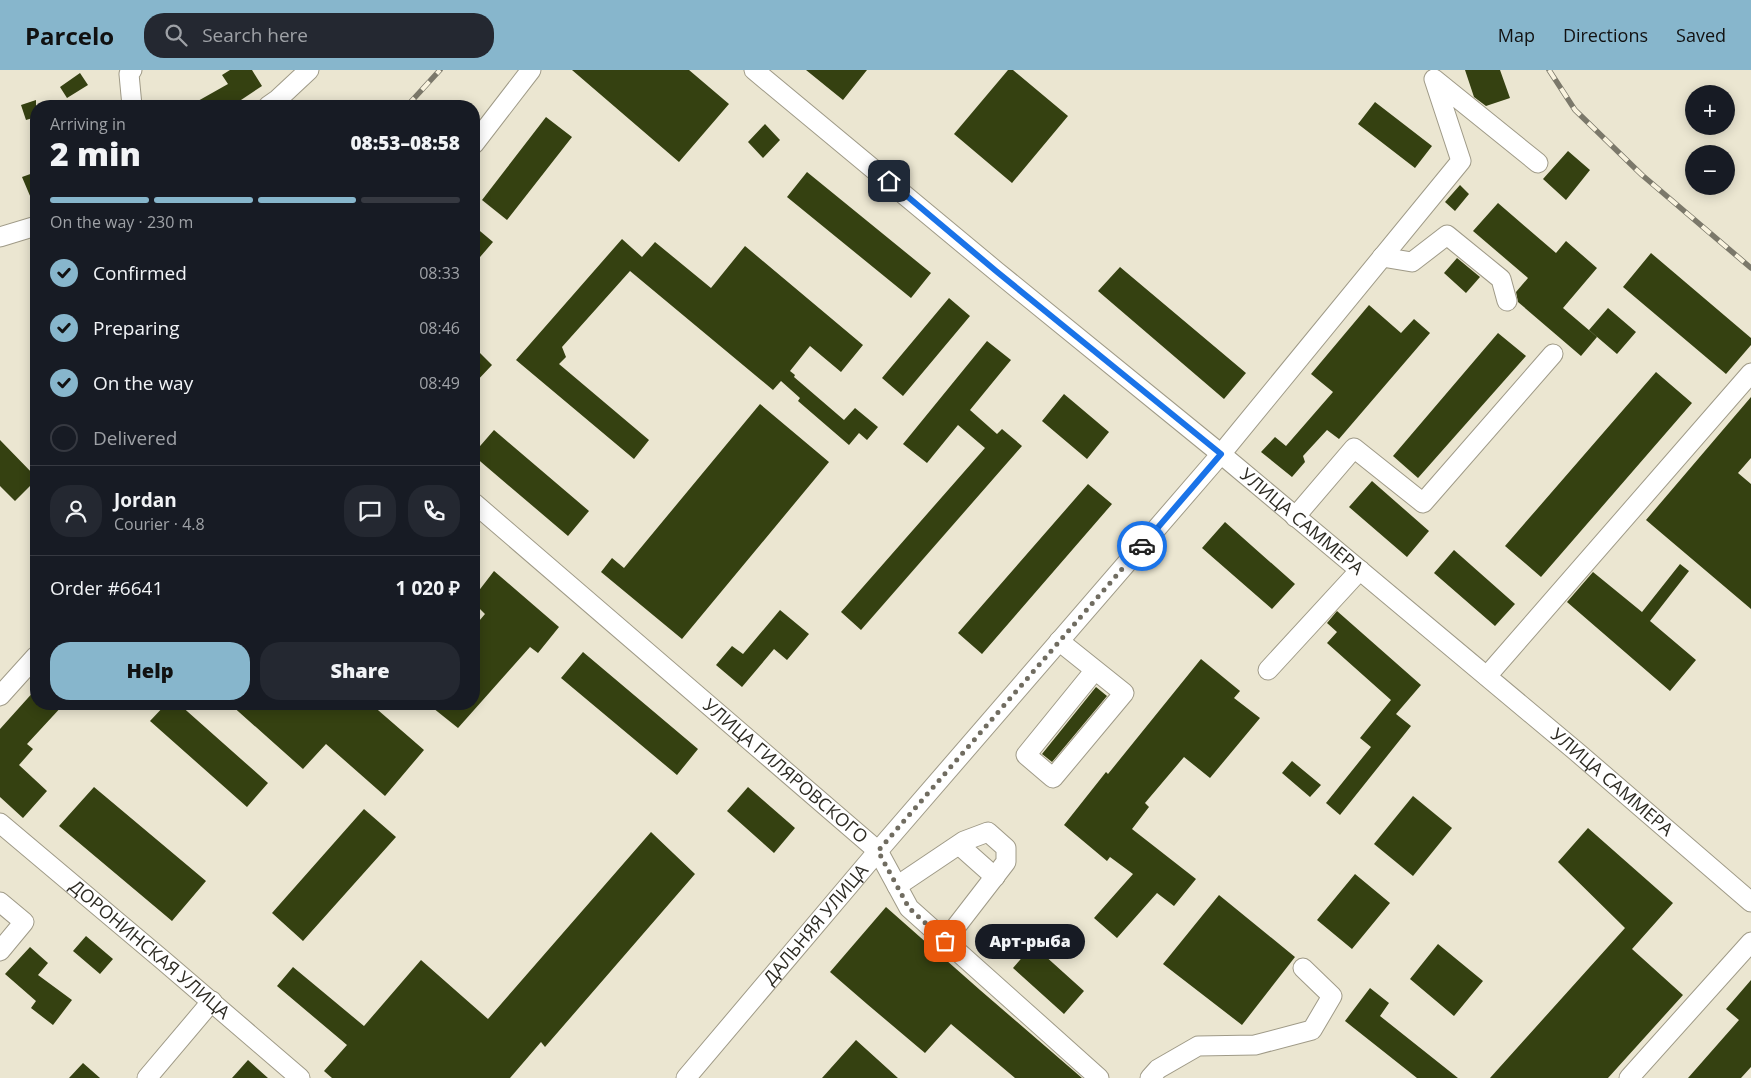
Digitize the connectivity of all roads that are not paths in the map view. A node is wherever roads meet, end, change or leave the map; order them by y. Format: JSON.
{"nodes":[{"id":1,"x":132,"y":70,"type":"edge"},
{"id":2,"x":309,"y":70,"type":"edge"},
{"id":3,"x":531,"y":70,"type":"edge"},
{"id":4,"x":754,"y":70,"type":"edge"},
{"id":5,"x":131,"y":100,"type":"edge"},
{"id":6,"x":277,"y":100,"type":"edge"},
{"id":7,"x":480,"y":136,"type":"edge"},
{"id":8,"x":1538,"y":162,"type":"dead end"},
{"id":9,"x":30,"y":228,"type":"edge"},
{"id":10,"x":0,"y":237,"type":"edge"},
{"id":11,"x":1382,"y":257,"type":"junction"},
{"id":12,"x":1508,"y":301,"type":"dead end"},
{"id":13,"x":1552,"y":354,"type":"dead end"},
{"id":14,"x":1751,"y":373,"type":"edge"},
{"id":15,"x":1221,"y":454,"type":"junction"},
{"id":16,"x":480,"y":508,"type":"edge"},
{"id":17,"x":1295,"y":517,"type":"junction"},
{"id":18,"x":1360,"y":570,"type":"junction"},
{"id":19,"x":1059,"y":641,"type":"junction"},
{"id":20,"x":30,"y":663,"type":"edge"},
{"id":21,"x":1096,"y":670,"type":"junction"},
{"id":22,"x":1268,"y":670,"type":"dead end"},
{"id":23,"x":1487,"y":676,"type":"junction"},
{"id":24,"x":0,"y":696,"type":"edge"},
{"id":25,"x":0,"y":823,"type":"edge"},
{"id":26,"x":968,"y":840,"type":"junction"},
{"id":27,"x":878,"y":851,"type":"junction"},
{"id":28,"x":1001,"y":869,"type":"junction"},
{"id":29,"x":897,"y":886,"type":"junction"},
{"id":30,"x":0,"y":902,"type":"edge"},
{"id":31,"x":1751,"y":902,"type":"edge"},
{"id":32,"x":945,"y":941,"type":"junction"},
{"id":33,"x":1751,"y":942,"type":"edge"},
{"id":34,"x":0,"y":951,"type":"edge"},
{"id":35,"x":1303,"y":968,"type":"dead end"},
{"id":36,"x":212,"y":1001,"type":"junction"},
{"id":37,"x":147,"y":1078,"type":"edge"},
{"id":38,"x":300,"y":1078,"type":"edge"},
{"id":39,"x":686,"y":1078,"type":"edge"},
{"id":40,"x":1099,"y":1078,"type":"edge"},
{"id":41,"x":1150,"y":1078,"type":"edge"},
{"id":42,"x":1629,"y":1078,"type":"edge"}],
"edges":[{"from":1,"to":5,"type":"street"},
{"from":2,"to":6,"type":"street"},
{"from":3,"to":7,"type":"street"},
{"from":4,"to":15,"type":"street","name":"УЛИЦА САММЕРА"},
{"from":8,"to":11,"type":"street","name":"ДАЛЬНЯЯ УЛИЦА"},
{"from":9,"to":10,"type":"street"},
{"from":11,"to":12,"type":"street"},
{"from":11,"to":15,"type":"street","name":"ДАЛЬНЯЯ УЛИЦА"},
{"from":13,"to":17,"type":"street"},
{"from":14,"to":23,"type":"street"},
{"from":15,"to":17,"type":"street","name":"УЛИЦА САММЕРА"},
{"from":15,"to":19,"type":"street","name":"ДАЛЬНЯЯ УЛИЦА"},
{"from":16,"to":27,"type":"street","name":"УЛИЦА ГИЛЯРОВСКОГО"},
{"from":17,"to":18,"type":"street","name":"УЛИЦА САММЕРА"},
{"from":18,"to":22,"type":"street"},
{"from":18,"to":23,"type":"street","name":"УЛИЦА САММЕРА"},
{"from":19,"to":21,"type":"street"},
{"from":19,"to":27,"type":"street","name":"ДАЛЬНЯЯ УЛИЦА"},
{"from":20,"to":24,"type":"street"},
{"from":21,"to":21,"type":"street"},
{"from":23,"to":31,"type":"street","name":"УЛИЦА САММЕРА"},
{"from":25,"to":36,"type":"street","name":"ДОРОНИНСКАЯ УЛИЦА"},
{"from":26,"to":28,"type":"street"},
{"from":26,"to":28,"type":"street"},
{"from":26,"to":29,"type":"street"},
{"from":27,"to":29,"type":"street","name":"УЛИЦА ГИЛЯРОВСКОГО"},
{"from":27,"to":39,"type":"street","name":"ДАЛЬНЯЯ УЛИЦА"},
{"from":28,"to":32,"type":"street"},
{"from":29,"to":32,"type":"street","name":"УЛИЦА ГИЛЯРОВСКОГО"},
{"from":30,"to":34,"type":"street"},
{"from":32,"to":40,"type":"street","name":"УЛИЦА ГИЛЯРОВСКОГО"},
{"from":33,"to":42,"type":"street"},
{"from":35,"to":41,"type":"street"},
{"from":36,"to":37,"type":"street"},
{"from":36,"to":38,"type":"street","name":"ДОРОНИНСКАЯ УЛИЦА"}]}
